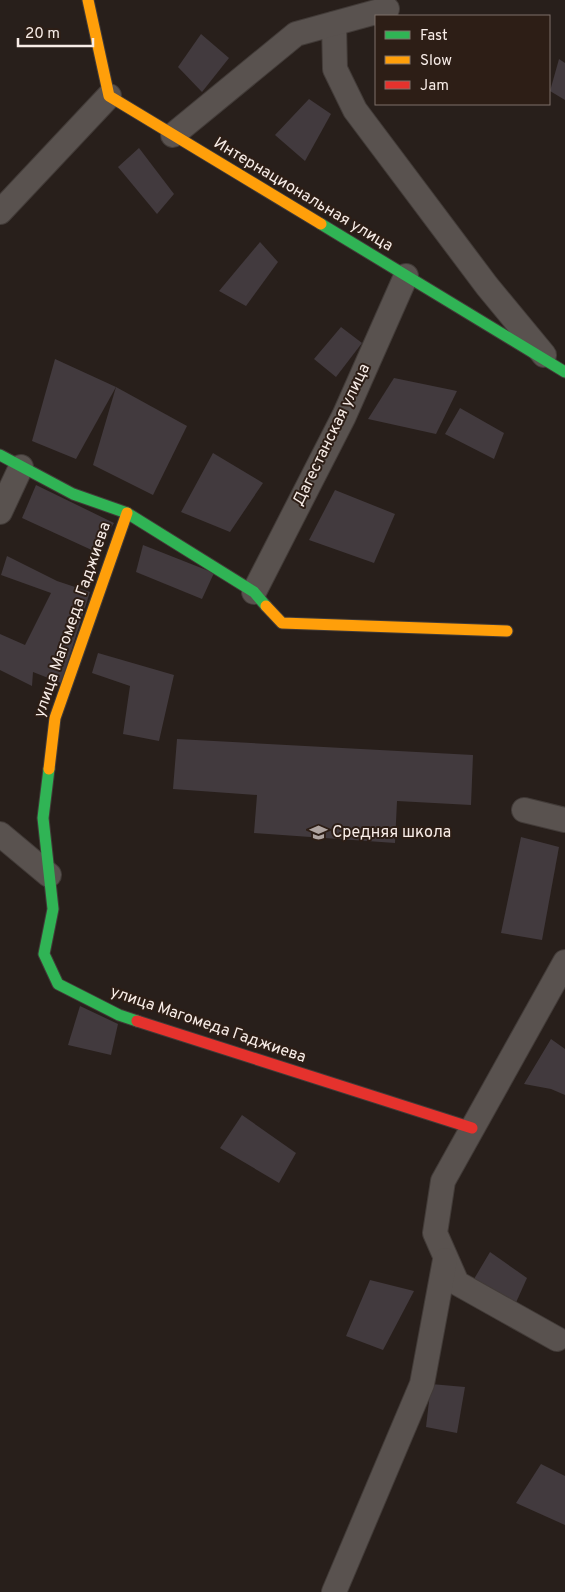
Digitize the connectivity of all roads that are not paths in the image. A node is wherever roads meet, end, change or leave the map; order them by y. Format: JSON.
{"nodes":[{"id":1,"x":88,"y":0,"type":"edge"},
{"id":2,"x":387,"y":9,"type":"dead end"},
{"id":3,"x":334,"y":24,"type":"junction"},
{"id":4,"x":109,"y":96,"type":"junction"},
{"id":5,"x":173,"y":135,"type":"junction"},
{"id":6,"x":0,"y":212,"type":"edge"},
{"id":7,"x":406,"y":276,"type":"junction"},
{"id":8,"x":558,"y":368,"type":"edge"},
{"id":9,"x":0,"y":455,"type":"edge"},
{"id":10,"x":21,"y":467,"type":"junction"},
{"id":11,"x":0,"y":512,"type":"edge"},
{"id":12,"x":127,"y":513,"type":"junction"},
{"id":13,"x":254,"y":592,"type":"junction"},
{"id":14,"x":507,"y":631,"type":"dead end"},
{"id":15,"x":524,"y":810,"type":"dead end"},
{"id":16,"x":565,"y":820,"type":"edge"},
{"id":17,"x":0,"y":834,"type":"edge"},
{"id":18,"x":49,"y":875,"type":"junction"},
{"id":19,"x":565,"y":962,"type":"edge"},
{"id":20,"x":472,"y":1128,"type":"junction"},
{"id":21,"x":445,"y":1260,"type":"junction"},
{"id":22,"x":557,"y":1339,"type":"dead end"},
{"id":23,"x":334,"y":1592,"type":"edge"}],
"edges":[{"from":1,"to":4,"type":"street"},
{"from":2,"to":3,"type":"street"},
{"from":3,"to":5,"type":"street"},
{"from":3,"to":8,"type":"street"},
{"from":4,"to":5,"type":"street","name":"Интернациональная улица"},
{"from":4,"to":6,"type":"street"},
{"from":5,"to":7,"type":"street","name":"Интернациональная улица"},
{"from":7,"to":8,"type":"street","name":"Интернациональная улица"},
{"from":7,"to":13,"type":"street","name":"Дагестанская улица"},
{"from":9,"to":10,"type":"street"},
{"from":10,"to":11,"type":"street"},
{"from":10,"to":12,"type":"street"},
{"from":12,"to":13,"type":"street"},
{"from":12,"to":18,"type":"street","name":"улица Магомеда Гаджиева"},
{"from":13,"to":14,"type":"street"},
{"from":15,"to":16,"type":"street"},
{"from":17,"to":18,"type":"street"},
{"from":18,"to":20,"type":"street","name":"улица Магомеда Гаджиева"},
{"from":19,"to":20,"type":"street"},
{"from":20,"to":21,"type":"street"},
{"from":21,"to":22,"type":"street"},
{"from":21,"to":23,"type":"street"}]}
